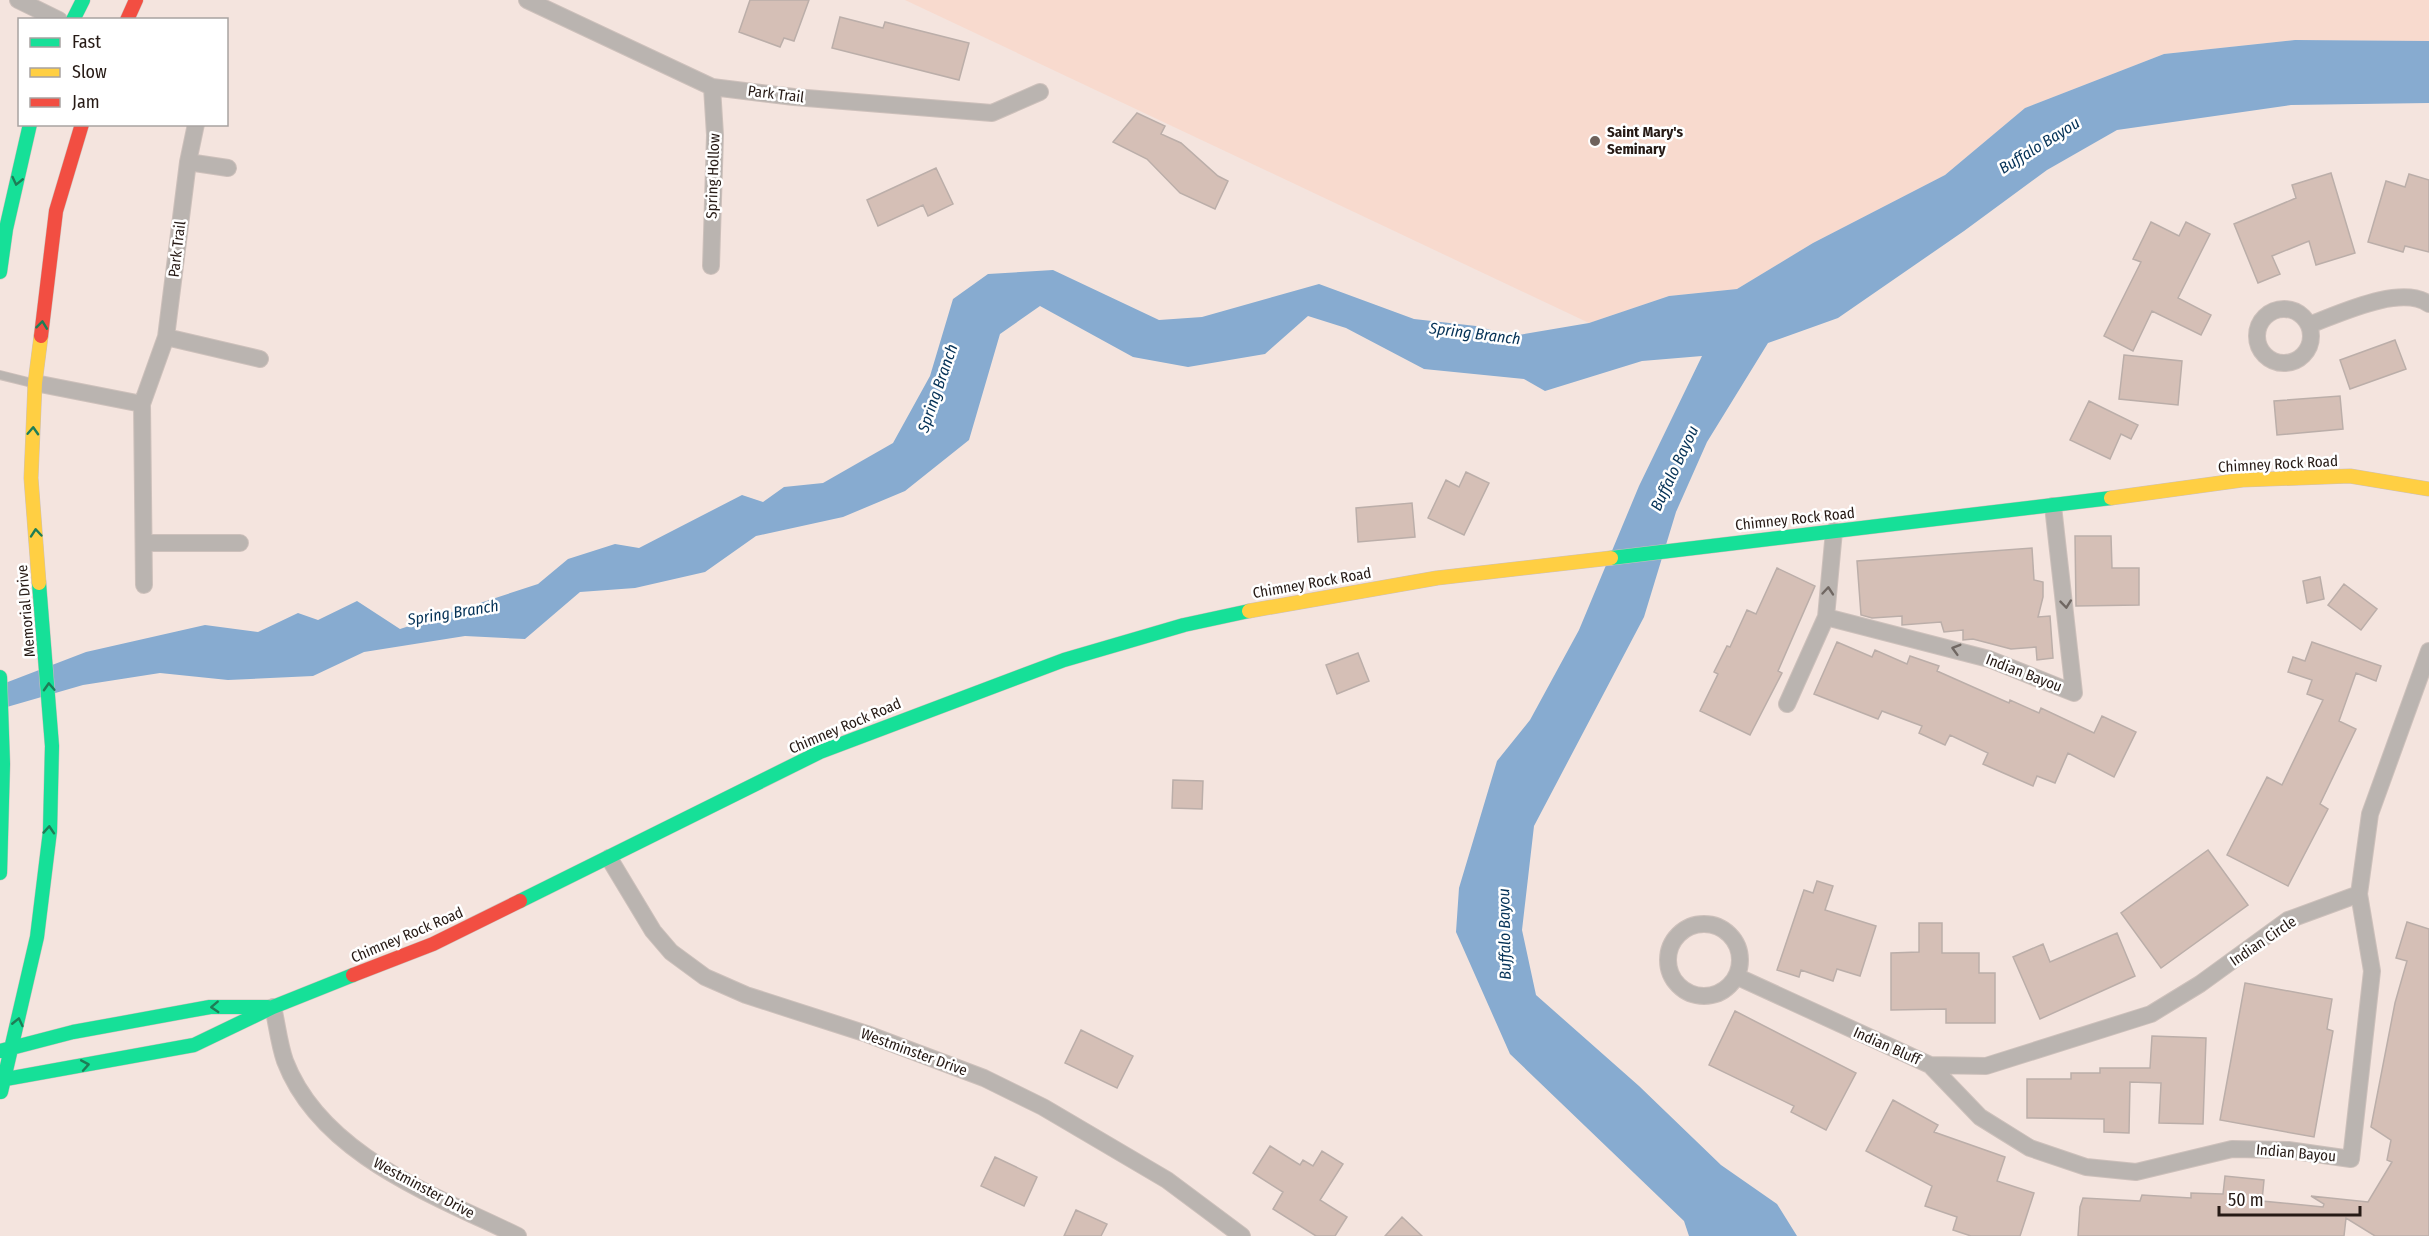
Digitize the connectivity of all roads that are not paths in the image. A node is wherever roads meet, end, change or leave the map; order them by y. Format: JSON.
{"nodes":[{"id":1,"x":18,"y":0,"type":"edge"},
{"id":2,"x":83,"y":0,"type":"edge"},
{"id":3,"x":136,"y":0,"type":"edge"},
{"id":4,"x":527,"y":0,"type":"edge"},
{"id":5,"x":55,"y":18,"type":"edge"},
{"id":6,"x":74,"y":18,"type":"edge"},
{"id":7,"x":128,"y":18,"type":"edge"},
{"id":8,"x":712,"y":87,"type":"junction"},
{"id":9,"x":1040,"y":92,"type":"dead end"},
{"id":10,"x":30,"y":126,"type":"edge"},
{"id":11,"x":81,"y":126,"type":"edge"},
{"id":12,"x":196,"y":126,"type":"edge"},
{"id":13,"x":188,"y":162,"type":"junction"},
{"id":14,"x":228,"y":168,"type":"dead end"},
{"id":15,"x":711,"y":266,"type":"dead end"},
{"id":16,"x":0,"y":272,"type":"edge"},
{"id":17,"x":2429,"y":304,"type":"edge"},
{"id":18,"x":2309,"y":325,"type":"dead end"},
{"id":19,"x":166,"y":337,"type":"junction"},
{"id":20,"x":260,"y":359,"type":"dead end"},
{"id":21,"x":0,"y":375,"type":"edge"},
{"id":22,"x":35,"y":383,"type":"junction"},
{"id":23,"x":142,"y":404,"type":"junction"},
{"id":24,"x":2429,"y":488,"type":"edge"},
{"id":25,"x":2053,"y":506,"type":"junction"},
{"id":26,"x":1834,"y":531,"type":"junction"},
{"id":27,"x":145,"y":543,"type":"junction"},
{"id":28,"x":240,"y":543,"type":"dead end"},
{"id":29,"x":144,"y":585,"type":"dead end"},
{"id":30,"x":1826,"y":617,"type":"junction"},
{"id":31,"x":2429,"y":651,"type":"edge"},
{"id":32,"x":0,"y":677,"type":"edge"},
{"id":33,"x":1787,"y":704,"type":"dead end"},
{"id":34,"x":1,"y":840,"type":"edge"},
{"id":35,"x":609,"y":858,"type":"junction"},
{"id":36,"x":0,"y":873,"type":"edge"},
{"id":37,"x":2359,"y":894,"type":"junction"},
{"id":38,"x":1737,"y":977,"type":"junction"},
{"id":39,"x":273,"y":1006,"type":"junction"},
{"id":40,"x":6,"y":1049,"type":"edge"},
{"id":41,"x":1930,"y":1065,"type":"junction"},
{"id":42,"x":3,"y":1080,"type":"edge"},
{"id":43,"x":0,"y":1094,"type":"edge"},
{"id":44,"x":2086,"y":1167,"type":"joint"},
{"id":45,"x":518,"y":1236,"type":"edge"},
{"id":46,"x":1242,"y":1236,"type":"edge"}],
"edges":[{"from":1,"to":5,"type":"street"},
{"from":2,"to":6,"type":"main road"},
{"from":3,"to":7,"type":"main road"},
{"from":4,"to":8,"type":"street","name":"Park Trail"},
{"from":8,"to":9,"type":"street","name":"Park Trail"},
{"from":8,"to":15,"type":"street","name":"Spring Hollow"},
{"from":10,"to":16,"type":"main road","one_way":true},
{"from":22,"to":11,"type":"main road","name":"Memorial Drive","one_way":true},
{"from":12,"to":13,"type":"street","name":"Park Trail"},
{"from":13,"to":14,"type":"street"},
{"from":13,"to":19,"type":"street","name":"Park Trail"},
{"from":17,"to":18,"type":"street"},
{"from":19,"to":20,"type":"street"},
{"from":19,"to":23,"type":"street","name":"Park Trail"},
{"from":21,"to":22,"type":"lane"},
{"from":22,"to":23,"type":"street"},
{"from":40,"to":22,"type":"main road","name":"Memorial Drive","one_way":true},
{"from":23,"to":27,"type":"street","name":"Park Trail"},
{"from":24,"to":25,"type":"main road","name":"Chimney Rock Road"},
{"from":25,"to":26,"type":"main road","name":"Chimney Rock Road"},
{"from":25,"to":30,"type":"street","name":"Indian Bayou","one_way":true},
{"from":30,"to":26,"type":"street","one_way":true},
{"from":26,"to":35,"type":"main road","name":"Chimney Rock Road"},
{"from":27,"to":28,"type":"street"},
{"from":27,"to":29,"type":"street","name":"Park Trail"},
{"from":30,"to":33,"type":"street"},
{"from":31,"to":37,"type":"street"},
{"from":32,"to":34,"type":"main road"},
{"from":34,"to":36,"type":"main road"},
{"from":35,"to":39,"type":"main road","name":"Chimney Rock Road"},
{"from":35,"to":46,"type":"street","name":"Westminster Drive"},
{"from":37,"to":41,"type":"street","name":"Indian Circle"},
{"from":37,"to":44,"type":"street","name":"Indian Bayou"},
{"from":38,"to":38,"type":"street"},
{"from":38,"to":41,"type":"street","name":"Indian Bluff"},
{"from":39,"to":40,"type":"main road","name":"Chimney Rock Road","one_way":true},
{"from":42,"to":39,"type":"main road","name":"Chimney Rock Road","one_way":true},
{"from":39,"to":45,"type":"street","name":"Westminster Drive"},
{"from":40,"to":42,"type":"main road","name":"Memorial Drive"},
{"from":41,"to":44,"type":"street","name":"Indian Bluff"},
{"from":42,"to":43,"type":"main road","name":"Memorial Drive"}]}
